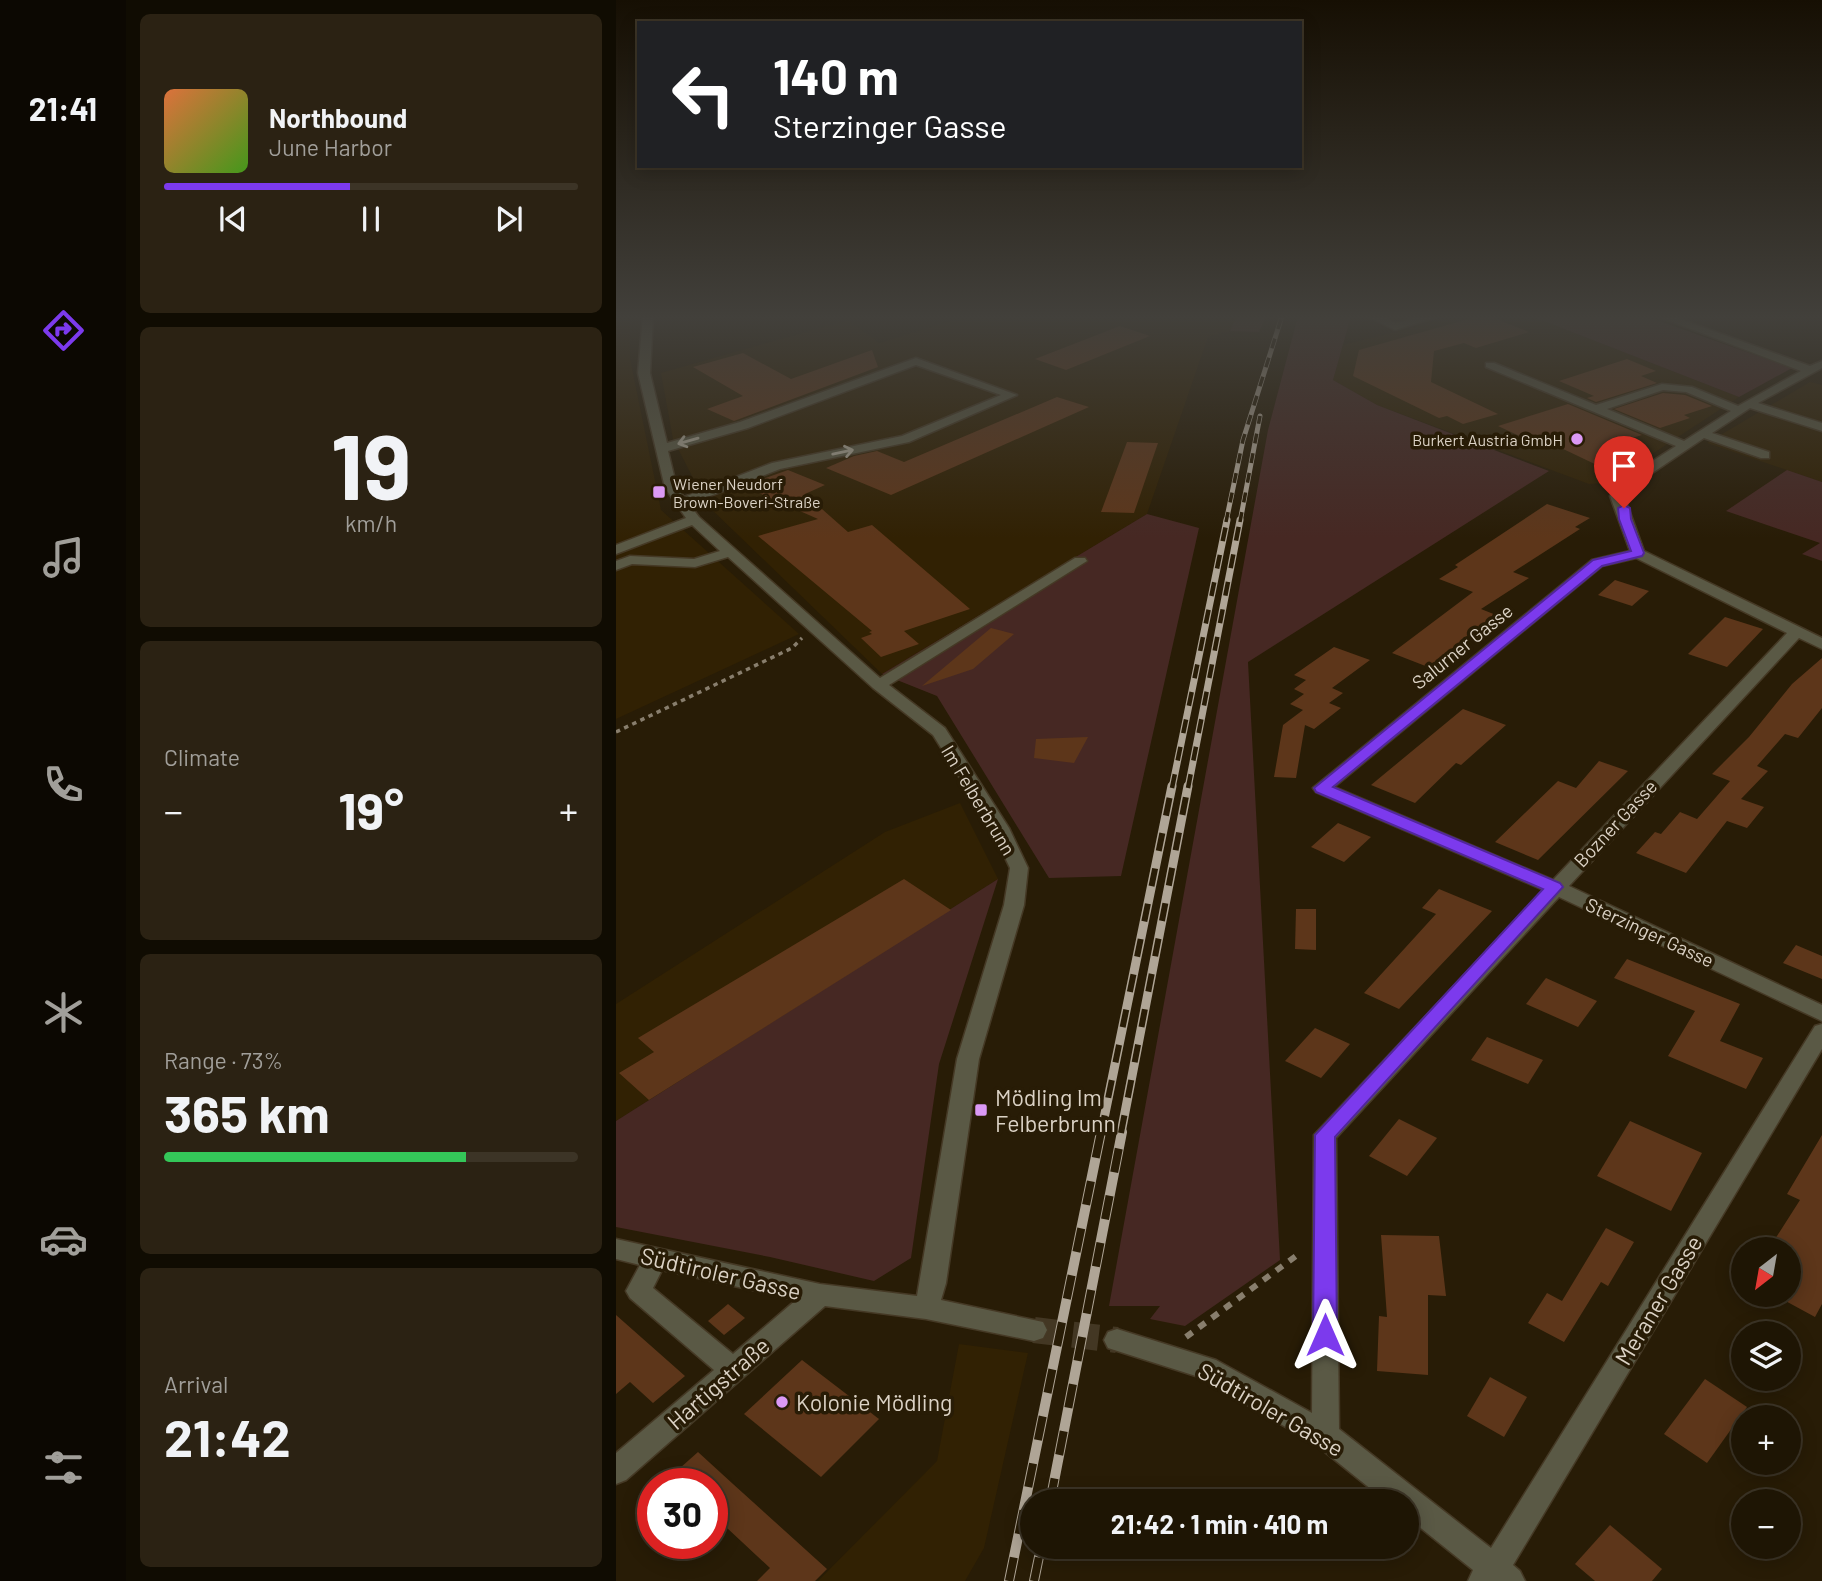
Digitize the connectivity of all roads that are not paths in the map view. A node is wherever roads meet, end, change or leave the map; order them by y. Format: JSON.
{"nodes":[{"id":1,"x":648,"y":390,"type":"edge"},
{"id":2,"x":839,"y":390,"type":"edge"},
{"id":3,"x":996,"y":390,"type":"edge"},
{"id":4,"x":1549,"y":390,"type":"edge"},
{"id":5,"x":1654,"y":390,"type":"edge"},
{"id":6,"x":1690,"y":390,"type":"edge"},
{"id":7,"x":1775,"y":390,"type":"edge"},
{"id":8,"x":1744,"y":407,"type":"junction"},
{"id":9,"x":1595,"y":409,"type":"junction"},
{"id":10,"x":1822,"y":427,"type":"edge"},
{"id":11,"x":1703,"y":434,"type":"junction"},
{"id":12,"x":1686,"y":446,"type":"junction"},
{"id":13,"x":661,"y":449,"type":"junction"},
{"id":14,"x":1765,"y":455,"type":"dead end"},
{"id":15,"x":681,"y":503,"type":"junction"},
{"id":16,"x":694,"y":520,"type":"junction"},
{"id":17,"x":616,"y":551,"type":"edge"},
{"id":18,"x":731,"y":552,"type":"junction"},
{"id":19,"x":1638,"y":553,"type":"junction"},
{"id":20,"x":1080,"y":561,"type":"dead end"},
{"id":21,"x":616,"y":566,"type":"edge"},
{"id":22,"x":1796,"y":632,"type":"junction"},
{"id":23,"x":1822,"y":644,"type":"edge"},
{"id":24,"x":879,"y":685,"type":"junction"},
{"id":25,"x":1322,"y":788,"type":"joint"},
{"id":26,"x":1554,"y":887,"type":"junction"},
{"id":27,"x":1822,"y":1014,"type":"edge"},
{"id":28,"x":1822,"y":1031,"type":"edge"},
{"id":29,"x":616,"y":1249,"type":"edge"},
{"id":30,"x":656,"y":1258,"type":"junction"},
{"id":31,"x":820,"y":1295,"type":"junction"},
{"id":32,"x":926,"y":1308,"type":"junction"},
{"id":33,"x":1034,"y":1330,"type":"tunnel mouth"},
{"id":34,"x":1117,"y":1340,"type":"tunnel mouth"},
{"id":35,"x":733,"y":1370,"type":"junction"},
{"id":36,"x":1325,"y":1435,"type":"junction"},
{"id":37,"x":616,"y":1471,"type":"edge"},
{"id":38,"x":1495,"y":1577,"type":"edge"}],
"edges":[{"from":1,"to":13,"type":"street","name":"Im Felberbrunn"},
{"from":2,"to":13,"type":"street","one_way":true},
{"from":15,"to":3,"type":"street","one_way":true},
{"from":4,"to":9,"type":"street"},
{"from":5,"to":9,"type":"street"},
{"from":6,"to":8,"type":"street"},
{"from":7,"to":8,"type":"street"},
{"from":8,"to":10,"type":"street"},
{"from":8,"to":11,"type":"street"},
{"from":9,"to":12,"type":"street"},
{"from":11,"to":12,"type":"street"},
{"from":11,"to":14,"type":"street"},
{"from":12,"to":19,"type":"street"},
{"from":13,"to":15,"type":"street","name":"Im Felberbrunn"},
{"from":15,"to":16,"type":"street","name":"Im Felberbrunn"},
{"from":16,"to":17,"type":"street"},
{"from":16,"to":18,"type":"street","name":"Im Felberbrunn"},
{"from":18,"to":21,"type":"street"},
{"from":18,"to":24,"type":"street","name":"Im Felberbrunn"},
{"from":19,"to":22,"type":"street"},
{"from":19,"to":25,"type":"street","name":"Salurner Gasse"},
{"from":20,"to":24,"type":"street"},
{"from":22,"to":23,"type":"street"},
{"from":22,"to":26,"type":"street","name":"Bozner Gasse"},
{"from":24,"to":32,"type":"street","name":"Im Felberbrunn"},
{"from":25,"to":26,"type":"street","name":"Sterzinger Gasse"},
{"from":26,"to":27,"type":"street","name":"Sterzinger Gasse"},
{"from":26,"to":36,"type":"street","name":"Bozner Gasse"},
{"from":28,"to":38,"type":"street","name":"Meraner Gasse"},
{"from":29,"to":30,"type":"street","name":"Südtiroler Gasse"},
{"from":30,"to":31,"type":"street","name":"Südtiroler Gasse"},
{"from":30,"to":35,"type":"street"},
{"from":31,"to":32,"type":"street","name":"Südtiroler Gasse"},
{"from":31,"to":35,"type":"street","name":"Hartigstraße"},
{"from":32,"to":33,"type":"street","name":"Südtiroler Gasse"},
{"from":34,"to":36,"type":"street","name":"Südtiroler Gasse"},
{"from":35,"to":37,"type":"street","name":"Hartigstraße"},
{"from":36,"to":38,"type":"street","name":"Südtiroler Gasse"}]}
